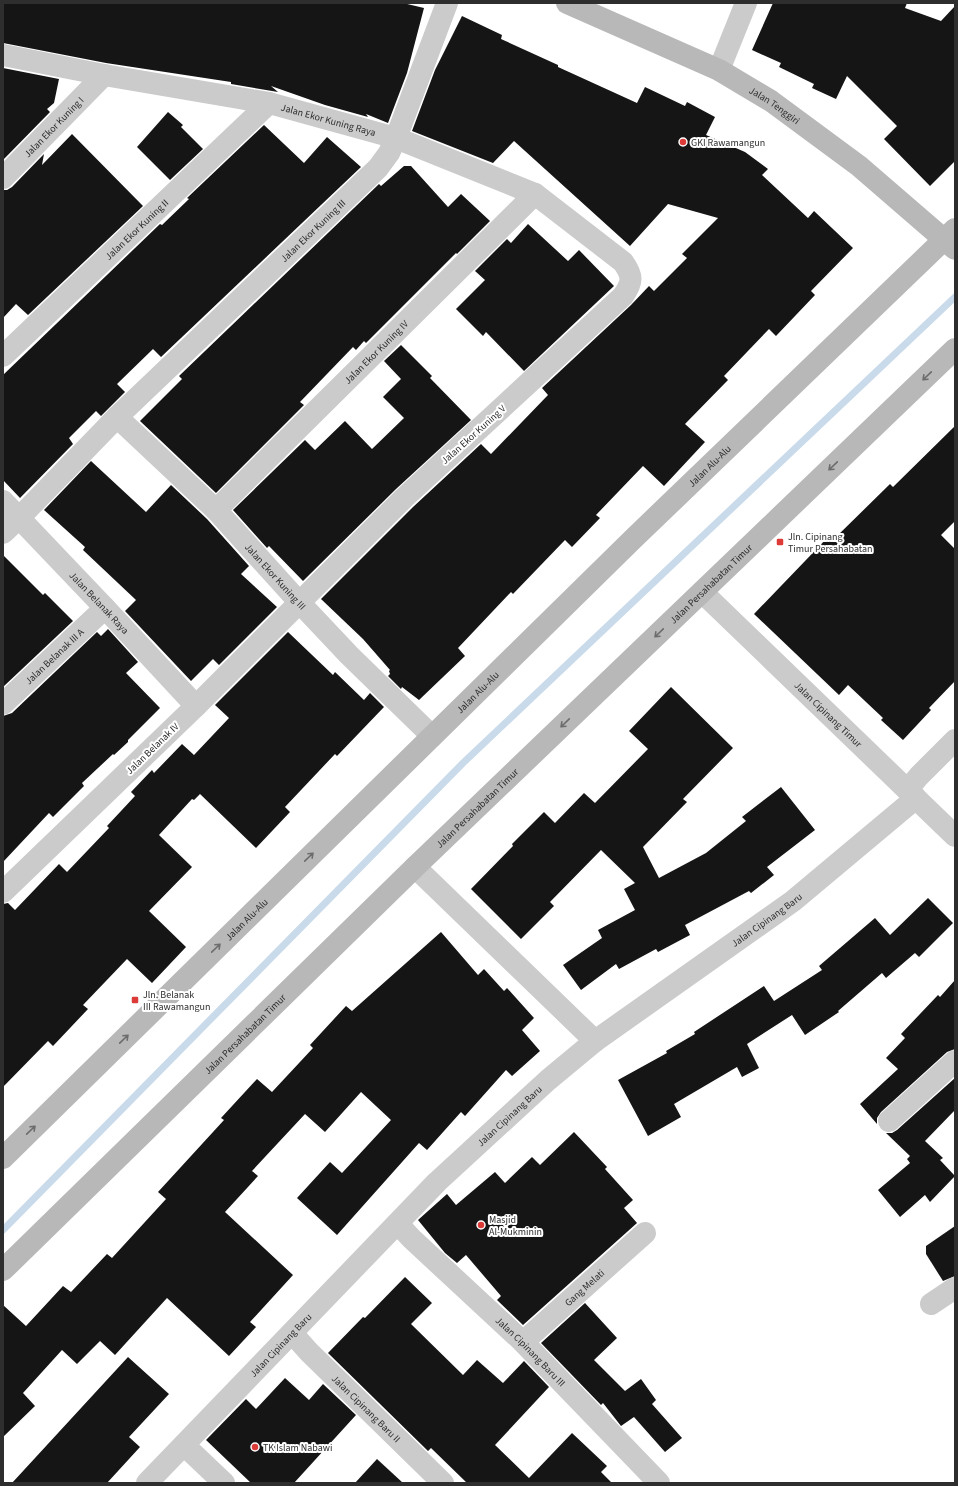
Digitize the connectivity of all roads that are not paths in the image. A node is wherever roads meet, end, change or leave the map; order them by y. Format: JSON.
{"nodes":[{"id":1,"x":447,"y":3,"type":"edge"},
{"id":2,"x":567,"y":3,"type":"edge"},
{"id":3,"x":746,"y":3,"type":"edge"},
{"id":4,"x":3,"y":55,"type":"edge"},
{"id":5,"x":719,"y":70,"type":"junction"},
{"id":6,"x":104,"y":76,"type":"junction"},
{"id":7,"x":269,"y":103,"type":"junction"},
{"id":8,"x":396,"y":138,"type":"junction"},
{"id":9,"x":3,"y":178,"type":"edge"},
{"id":10,"x":535,"y":194,"type":"junction"},
{"id":11,"x":952,"y":239,"type":"edge"},
{"id":12,"x":623,"y":262,"type":"joint"},
{"id":13,"x":955,"y":349,"type":"edge"},
{"id":14,"x":3,"y":356,"type":"edge"},
{"id":15,"x":117,"y":417,"type":"junction"},
{"id":16,"x":3,"y":501,"type":"edge"},
{"id":17,"x":216,"y":510,"type":"junction"},
{"id":18,"x":20,"y":518,"type":"junction"},
{"id":19,"x":3,"y":533,"type":"edge"},
{"id":20,"x":702,"y":592,"type":"junction"},
{"id":21,"x":300,"y":602,"type":"junction"},
{"id":22,"x":105,"y":608,"type":"junction"},
{"id":23,"x":3,"y":704,"type":"edge"},
{"id":24,"x":196,"y":706,"type":"junction"},
{"id":25,"x":432,"y":736,"type":"junction"},
{"id":26,"x":955,"y":740,"type":"edge"},
{"id":27,"x":912,"y":794,"type":"junction"},
{"id":28,"x":955,"y":836,"type":"edge"},
{"id":29,"x":415,"y":867,"type":"junction"},
{"id":30,"x":3,"y":892,"type":"edge"},
{"id":31,"x":595,"y":1041,"type":"junction"},
{"id":32,"x":955,"y":1061,"type":"edge"},
{"id":33,"x":889,"y":1121,"type":"dead end"},
{"id":34,"x":3,"y":1158,"type":"edge"},
{"id":35,"x":398,"y":1224,"type":"junction"},
{"id":36,"x":646,"y":1233,"type":"dead end"},
{"id":37,"x":3,"y":1270,"type":"edge"},
{"id":38,"x":955,"y":1288,"type":"edge"},
{"id":39,"x":931,"y":1304,"type":"dead end"},
{"id":40,"x":292,"y":1333,"type":"junction"},
{"id":41,"x":524,"y":1342,"type":"junction"},
{"id":42,"x":184,"y":1445,"type":"junction"},
{"id":43,"x":147,"y":1483,"type":"edge"},
{"id":44,"x":224,"y":1483,"type":"edge"},
{"id":45,"x":443,"y":1483,"type":"edge"},
{"id":46,"x":659,"y":1483,"type":"edge"}],
"edges":[{"from":1,"to":8,"type":"street","name":"Jalan Ekor Kuning III"},
{"from":2,"to":5,"type":"street","name":"Jalan Tenggiri"},
{"from":3,"to":5,"type":"street"},
{"from":4,"to":6,"type":"street","name":"Jalan Ekor Kuning Raya"},
{"from":5,"to":11,"type":"street","name":"Jalan Tenggiri"},
{"from":6,"to":7,"type":"street","name":"Jalan Ekor Kuning Raya"},
{"from":6,"to":9,"type":"street","name":"Jalan Ekor Kuning I"},
{"from":7,"to":8,"type":"street","name":"Jalan Ekor Kuning Raya"},
{"from":7,"to":14,"type":"street","name":"Jalan Ekor Kuning II"},
{"from":8,"to":10,"type":"street","name":"Jalan Ekor Kuning Raya"},
{"from":8,"to":15,"type":"street","name":"Jalan Ekor Kuning III"},
{"from":10,"to":12,"type":"street","name":"Jalan Ekor Kuning Raya"},
{"from":10,"to":17,"type":"street","name":"Jalan Ekor Kuning IV"},
{"from":11,"to":25,"type":"street","name":"Jalan Alu-Alu"},
{"from":12,"to":21,"type":"street","name":"Jalan Ekor Kuning V"},
{"from":13,"to":20,"type":"street","name":"Jalan Persahabatan Timur","one_way":true},
{"from":15,"to":17,"type":"street","name":"Jalan Ekor Kuning III"},
{"from":15,"to":18,"type":"street","name":"Jalan Ekor Kuning III"},
{"from":16,"to":18,"type":"street","name":"Jalan Belanak Raya"},
{"from":17,"to":21,"type":"street","name":"Jalan Ekor Kuning III"},
{"from":18,"to":19,"type":"street","name":"Jalan Ekor Kuning III"},
{"from":18,"to":22,"type":"street","name":"Jalan Belanak Raya"},
{"from":20,"to":27,"type":"street","name":"Jalan Cipinang Timur"},
{"from":20,"to":29,"type":"street","name":"Jalan Persahabatan Timur","one_way":true},
{"from":21,"to":24,"type":"street","name":"Jalan Belanak IV"},
{"from":21,"to":25,"type":"street","name":"Jalan Ekor Kuning III"},
{"from":22,"to":23,"type":"street","name":"Jalan Belanak III A"},
{"from":22,"to":24,"type":"street","name":"Jalan Belanak Raya"},
{"from":24,"to":30,"type":"street","name":"Jalan Belanak IV"},
{"from":34,"to":25,"type":"street","name":"Jalan Alu-Alu","one_way":true},
{"from":26,"to":27,"type":"street","name":"Jalan Cipinang Baru"},
{"from":27,"to":28,"type":"street","name":"Jalan Cipinang Timur"},
{"from":27,"to":31,"type":"street","name":"Jalan Cipinang Baru"},
{"from":29,"to":31,"type":"street"},
{"from":29,"to":37,"type":"street","name":"Jalan Persahabatan Timur"},
{"from":31,"to":35,"type":"street","name":"Jalan Cipinang Baru"},
{"from":32,"to":33,"type":"street"},
{"from":35,"to":40,"type":"street","name":"Jalan Cipinang Baru"},
{"from":35,"to":41,"type":"street","name":"Jalan Cipinang Baru III"},
{"from":36,"to":41,"type":"street","name":"Gang Melati"},
{"from":38,"to":39,"type":"street"},
{"from":40,"to":42,"type":"street","name":"Jalan Cipinang Baru"},
{"from":40,"to":45,"type":"street","name":"Jalan Cipinang Baru II"},
{"from":41,"to":46,"type":"street","name":"Jalan Cipinang Baru III"},
{"from":42,"to":43,"type":"street","name":"Jalan Cipinang Baru"},
{"from":42,"to":44,"type":"street"}]}
